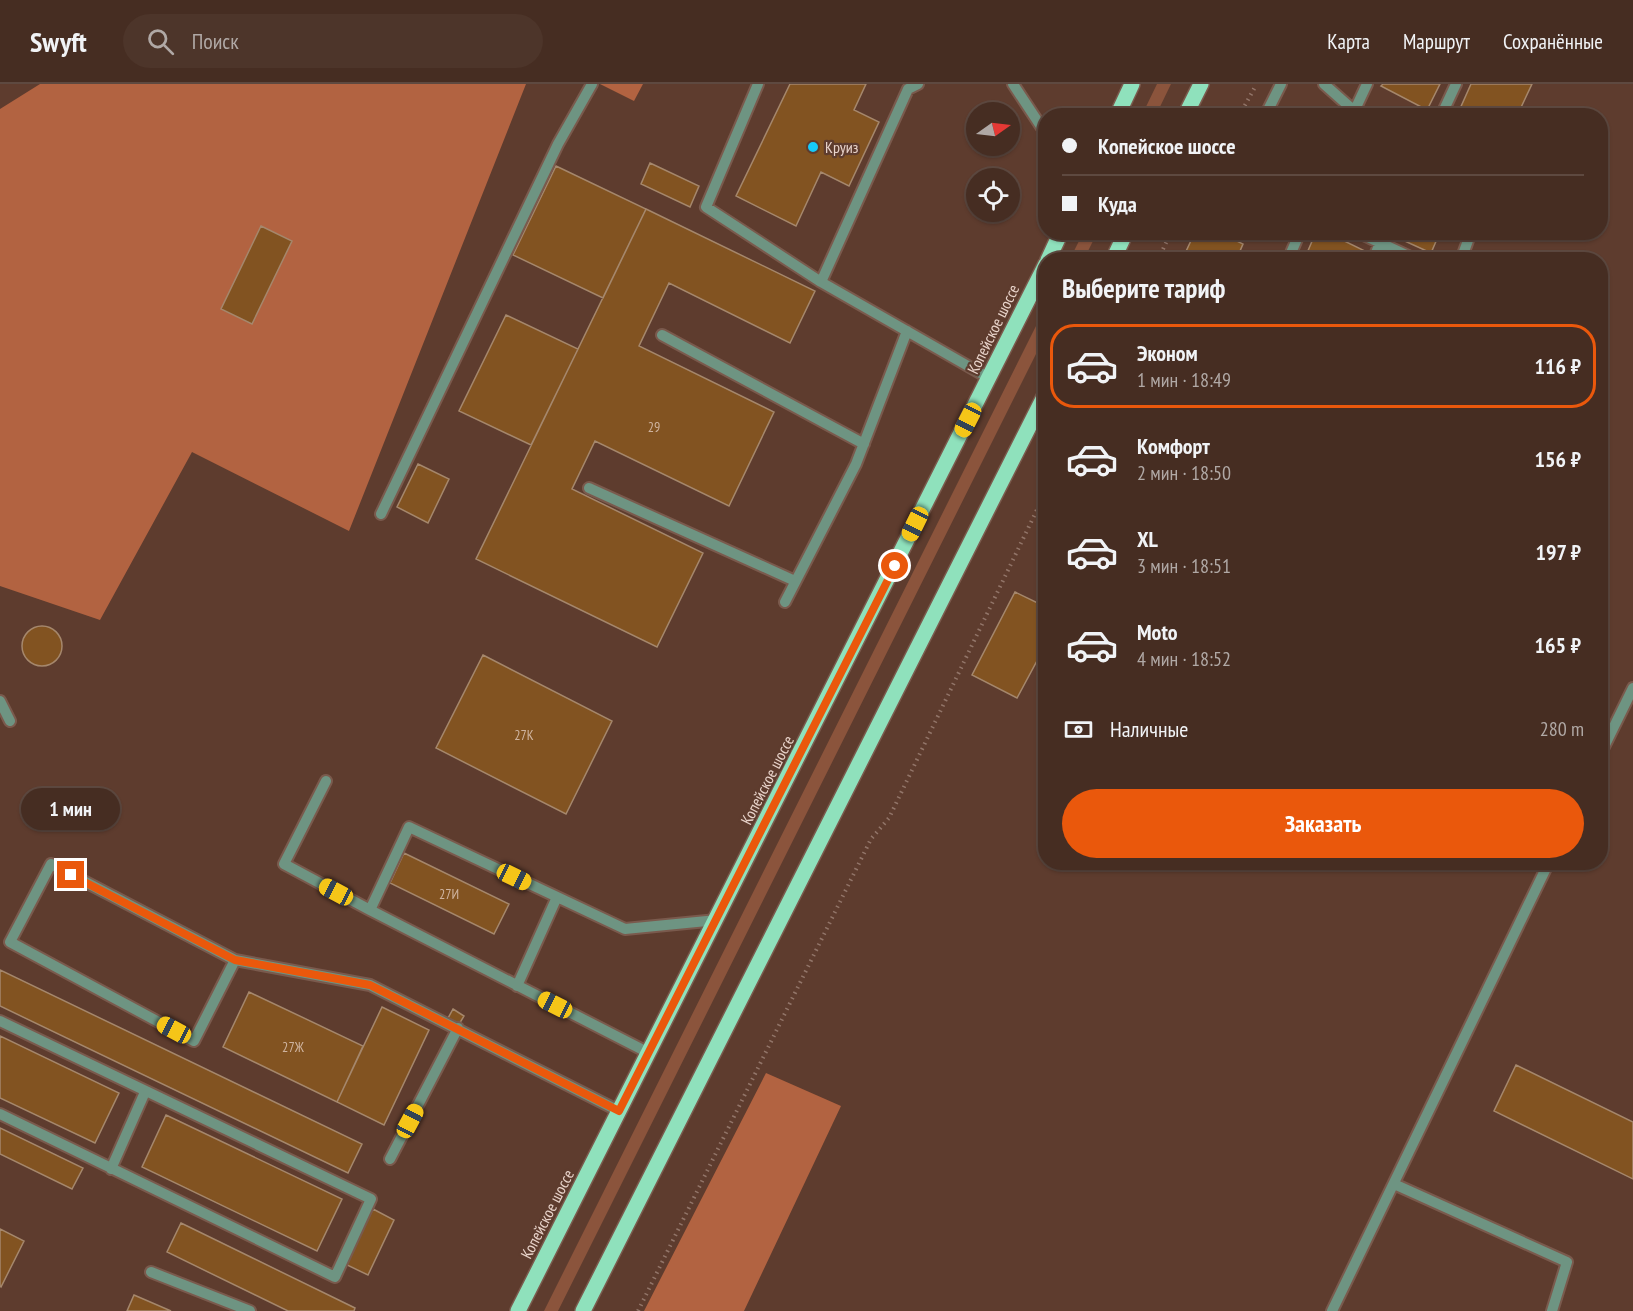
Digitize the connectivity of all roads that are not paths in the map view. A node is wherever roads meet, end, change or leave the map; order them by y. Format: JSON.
{"nodes":[{"id":1,"x":592,"y":84,"type":"edge"},
{"id":2,"x":758,"y":84,"type":"edge"},
{"id":3,"x":1013,"y":84,"type":"edge"},
{"id":4,"x":1132,"y":84,"type":"edge"},
{"id":5,"x":1201,"y":84,"type":"edge"},
{"id":6,"x":1281,"y":84,"type":"edge"},
{"id":7,"x":1324,"y":84,"type":"edge"},
{"id":8,"x":1367,"y":84,"type":"edge"},
{"id":9,"x":1456,"y":84,"type":"edge"},
{"id":10,"x":911,"y":86,"type":"edge"},
{"id":11,"x":1121,"y":108,"type":"edge"},
{"id":12,"x":1189,"y":108,"type":"edge"},
{"id":13,"x":1269,"y":108,"type":"edge"},
{"id":14,"x":1349,"y":108,"type":"edge"},
{"id":15,"x":1357,"y":108,"type":"edge"},
{"id":16,"x":1446,"y":108,"type":"edge"},
{"id":17,"x":1038,"y":122,"type":"edge"},
{"id":18,"x":1374,"y":240,"type":"edge"},
{"id":19,"x":1380,"y":243,"type":"junction"},
{"id":20,"x":1376,"y":252,"type":"edge"},
{"id":21,"x":1400,"y":252,"type":"edge"},
{"id":22,"x":1038,"y":280,"type":"edge"},
{"id":23,"x":821,"y":282,"type":"junction"},
{"id":24,"x":907,"y":331,"type":"junction"},
{"id":25,"x":662,"y":335,"type":"dead end"},
{"id":26,"x":989,"y":378,"type":"junction"},
{"id":27,"x":1038,"y":409,"type":"edge"},
{"id":28,"x":864,"y":444,"type":"junction"},
{"id":29,"x":589,"y":488,"type":"dead end"},
{"id":30,"x":381,"y":514,"type":"dead end"},
{"id":31,"x":795,"y":581,"type":"junction"},
{"id":32,"x":785,"y":602,"type":"dead end"},
{"id":33,"x":1633,"y":688,"type":"edge"},
{"id":34,"x":0,"y":701,"type":"edge"},
{"id":35,"x":10,"y":721,"type":"dead end"},
{"id":36,"x":1608,"y":739,"type":"edge"},
{"id":37,"x":326,"y":780,"type":"dead end"},
{"id":38,"x":1545,"y":870,"type":"edge"},
{"id":39,"x":557,"y":897,"type":"junction"},
{"id":40,"x":370,"y":910,"type":"junction"},
{"id":41,"x":717,"y":920,"type":"junction"},
{"id":42,"x":235,"y":960,"type":"junction"},
{"id":43,"x":518,"y":986,"type":"junction"},
{"id":44,"x":0,"y":1021,"type":"edge"},
{"id":45,"x":458,"y":1029,"type":"junction"},
{"id":46,"x":649,"y":1053,"type":"junction"},
{"id":47,"x":145,"y":1092,"type":"junction"},
{"id":48,"x":619,"y":1111,"type":"junction"},
{"id":49,"x":0,"y":1114,"type":"edge"},
{"id":50,"x":390,"y":1159,"type":"dead end"},
{"id":51,"x":111,"y":1169,"type":"junction"},
{"id":52,"x":1394,"y":1184,"type":"junction"},
{"id":53,"x":151,"y":1272,"type":"dead end"},
{"id":54,"x":250,"y":1311,"type":"edge"},
{"id":55,"x":518,"y":1311,"type":"edge"},
{"id":56,"x":583,"y":1311,"type":"edge"},
{"id":57,"x":1332,"y":1311,"type":"edge"},
{"id":58,"x":1552,"y":1311,"type":"edge"}],
"edges":[{"from":1,"to":30,"type":"lane"},
{"from":2,"to":23,"type":"lane"},
{"from":3,"to":17,"type":"lane"},
{"from":4,"to":11,"type":"main road"},
{"from":5,"to":12,"type":"main road"},
{"from":6,"to":13,"type":"lane"},
{"from":7,"to":14,"type":"lane"},
{"from":8,"to":15,"type":"lane"},
{"from":9,"to":16,"type":"lane"},
{"from":10,"to":23,"type":"lane"},
{"from":18,"to":19,"type":"lane"},
{"from":19,"to":20,"type":"lane"},
{"from":19,"to":21,"type":"lane"},
{"from":22,"to":26,"type":"main road","name":"Копейское шоссе"},
{"from":23,"to":24,"type":"lane"},
{"from":24,"to":26,"type":"lane"},
{"from":24,"to":28,"type":"lane"},
{"from":25,"to":28,"type":"lane"},
{"from":26,"to":41,"type":"main road","name":"Копейское шоссе"},
{"from":27,"to":56,"type":"main road"},
{"from":28,"to":31,"type":"lane"},
{"from":29,"to":31,"type":"lane"},
{"from":31,"to":32,"type":"lane"},
{"from":33,"to":36,"type":"lane"},
{"from":34,"to":35,"type":"lane"},
{"from":37,"to":40,"type":"lane"},
{"from":38,"to":52,"type":"lane"},
{"from":39,"to":40,"type":"lane"},
{"from":39,"to":41,"type":"lane"},
{"from":39,"to":43,"type":"lane"},
{"from":40,"to":43,"type":"lane"},
{"from":41,"to":46,"type":"main road","name":"Копейское шоссе"},
{"from":42,"to":42,"type":"lane"},
{"from":42,"to":45,"type":"lane"},
{"from":43,"to":46,"type":"lane"},
{"from":44,"to":47,"type":"lane"},
{"from":45,"to":48,"type":"lane"},
{"from":45,"to":50,"type":"lane"},
{"from":46,"to":48,"type":"main road","name":"Копейское шоссе"},
{"from":47,"to":51,"type":"lane"},
{"from":47,"to":51,"type":"lane"},
{"from":48,"to":55,"type":"main road","name":"Копейское шоссе"},
{"from":49,"to":51,"type":"lane"},
{"from":52,"to":57,"type":"lane"},
{"from":52,"to":58,"type":"lane"},
{"from":53,"to":54,"type":"lane"}]}
